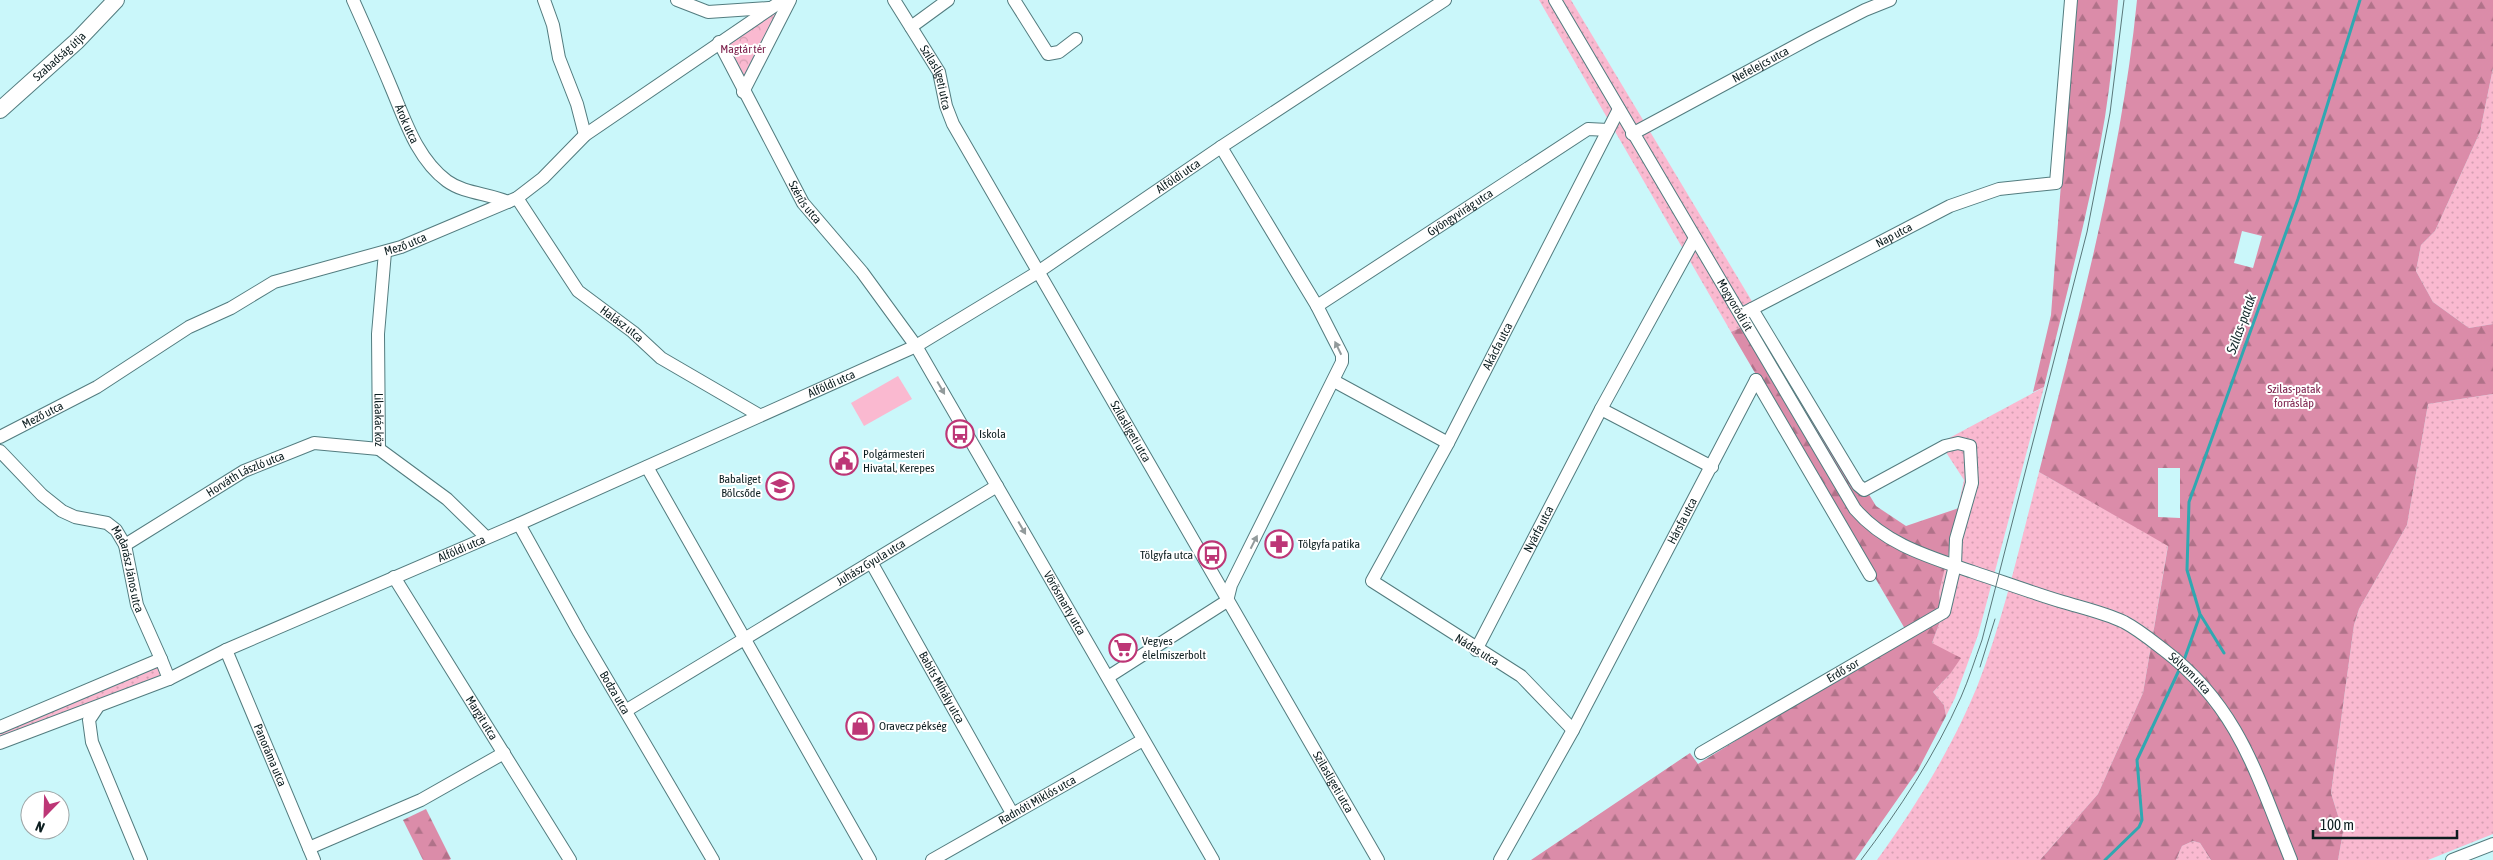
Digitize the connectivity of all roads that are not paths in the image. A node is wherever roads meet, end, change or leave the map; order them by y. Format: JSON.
{"nodes":[{"id":1,"x":116,"y":0,"type":"edge"},
{"id":2,"x":353,"y":0,"type":"edge"},
{"id":3,"x":544,"y":0,"type":"edge"},
{"id":4,"x":676,"y":0,"type":"edge"},
{"id":5,"x":784,"y":0,"type":"edge"},
{"id":6,"x":790,"y":0,"type":"edge"},
{"id":7,"x":894,"y":0,"type":"edge"},
{"id":8,"x":948,"y":0,"type":"edge"},
{"id":9,"x":1014,"y":0,"type":"edge"},
{"id":10,"x":1445,"y":0,"type":"edge"},
{"id":11,"x":1555,"y":0,"type":"edge"},
{"id":12,"x":1890,"y":0,"type":"edge"},
{"id":13,"x":2071,"y":0,"type":"edge"},
{"id":14,"x":769,"y":8,"type":"junction"},
{"id":15,"x":911,"y":27,"type":"junction"},
{"id":16,"x":1076,"y":38,"type":"dead end"},
{"id":17,"x":718,"y":42,"type":"junction"},
{"id":18,"x":743,"y":92,"type":"junction"},
{"id":19,"x":0,"y":110,"type":"edge"},
{"id":20,"x":1619,"y":110,"type":"junction"},
{"id":21,"x":1608,"y":130,"type":"junction"},
{"id":22,"x":1632,"y":134,"type":"junction"},
{"id":23,"x":585,"y":136,"type":"junction"},
{"id":24,"x":1221,"y":147,"type":"junction"},
{"id":25,"x":513,"y":200,"type":"junction"},
{"id":26,"x":1696,"y":238,"type":"junction"},
{"id":27,"x":385,"y":252,"type":"junction"},
{"id":28,"x":1038,"y":272,"type":"junction"},
{"id":29,"x":1317,"y":306,"type":"junction"},
{"id":30,"x":1746,"y":312,"type":"junction"},
{"id":31,"x":916,"y":346,"type":"junction"},
{"id":32,"x":1334,"y":382,"type":"junction"},
{"id":33,"x":1601,"y":409,"type":"junction"},
{"id":34,"x":759,"y":415,"type":"junction"},
{"id":35,"x":0,"y":437,"type":"edge"},
{"id":36,"x":1448,"y":443,"type":"junction"},
{"id":37,"x":379,"y":449,"type":"junction"},
{"id":38,"x":0,"y":451,"type":"edge"},
{"id":39,"x":647,"y":467,"type":"junction"},
{"id":40,"x":1712,"y":467,"type":"junction"},
{"id":41,"x":998,"y":486,"type":"junction"},
{"id":42,"x":519,"y":524,"type":"junction"},
{"id":43,"x":486,"y":537,"type":"junction"},
{"id":44,"x":125,"y":545,"type":"junction"},
{"id":45,"x":870,"y":562,"type":"junction"},
{"id":46,"x":1955,"y":565,"type":"junction"},
{"id":47,"x":1870,"y":575,"type":"dead end"},
{"id":48,"x":394,"y":577,"type":"junction"},
{"id":49,"x":1372,"y":581,"type":"joint"},
{"id":50,"x":1999,"y":581,"type":"joint"},
{"id":51,"x":1226,"y":601,"type":"junction"},
{"id":52,"x":744,"y":638,"type":"junction"},
{"id":53,"x":226,"y":650,"type":"junction"},
{"id":54,"x":1476,"y":650,"type":"junction"},
{"id":55,"x":161,"y":659,"type":"junction"},
{"id":56,"x":1108,"y":677,"type":"junction"},
{"id":57,"x":169,"y":679,"type":"junction"},
{"id":58,"x":97,"y":708,"type":"junction"},
{"id":59,"x":626,"y":710,"type":"junction"},
{"id":60,"x":0,"y":728,"type":"edge"},
{"id":61,"x":1573,"y":730,"type":"junction"},
{"id":62,"x":1143,"y":740,"type":"junction"},
{"id":63,"x":0,"y":743,"type":"edge"},
{"id":64,"x":504,"y":753,"type":"junction"},
{"id":65,"x":1701,"y":753,"type":"dead end"},
{"id":66,"x":1012,"y":813,"type":"junction"},
{"id":67,"x":2493,"y":844,"type":"edge"},
{"id":68,"x":312,"y":854,"type":"edge"},
{"id":69,"x":141,"y":860,"type":"edge"},
{"id":70,"x":569,"y":860,"type":"edge"},
{"id":71,"x":713,"y":860,"type":"edge"},
{"id":72,"x":870,"y":860,"type":"edge"},
{"id":73,"x":932,"y":860,"type":"edge"},
{"id":74,"x":1213,"y":860,"type":"edge"},
{"id":75,"x":1378,"y":860,"type":"edge"},
{"id":76,"x":1500,"y":860,"type":"edge"},
{"id":77,"x":2291,"y":860,"type":"edge"},
{"id":78,"x":2452,"y":860,"type":"edge"}],
"edges":[{"from":1,"to":19,"type":"main road","name":"Szabadság útja"},
{"from":2,"to":25,"type":"street","name":"Árok utca"},
{"from":3,"to":23,"type":"street"},
{"from":4,"to":14,"type":"street"},
{"from":5,"to":14,"type":"street","name":"Mező utca"},
{"from":6,"to":18,"type":"street"},
{"from":7,"to":15,"type":"street","name":"Szilasligeti utca"},
{"from":8,"to":15,"type":"street"},
{"from":9,"to":16,"type":"street"},
{"from":10,"to":24,"type":"street","name":"Alföldi utca"},
{"from":11,"to":20,"type":"street","name":"Mogyoródi út"},
{"from":12,"to":22,"type":"street","name":"Nefelejcs utca"},
{"from":13,"to":30,"type":"street","name":"Nap utca"},
{"from":14,"to":17,"type":"street","name":"Mező utca"},
{"from":15,"to":28,"type":"street","name":"Szilasligeti utca"},
{"from":17,"to":18,"type":"street","name":"Szérűs utca"},
{"from":17,"to":23,"type":"street","name":"Mező utca"},
{"from":18,"to":31,"type":"street","name":"Szérűs utca"},
{"from":20,"to":21,"type":"street","name":"Akácfa utca"},
{"from":20,"to":22,"type":"street","name":"Mogyoródi út"},
{"from":21,"to":29,"type":"street","name":"Gyöngyvirág utca"},
{"from":21,"to":36,"type":"street","name":"Akácfa utca"},
{"from":22,"to":26,"type":"street","name":"Mogyoródi út"},
{"from":23,"to":25,"type":"street","name":"Mező utca"},
{"from":24,"to":28,"type":"street","name":"Alföldi utca"},
{"from":24,"to":29,"type":"street"},
{"from":25,"to":27,"type":"street","name":"Mező utca"},
{"from":25,"to":34,"type":"street","name":"Halász utca"},
{"from":26,"to":30,"type":"street","name":"Mogyoródi út"},
{"from":26,"to":33,"type":"street","name":"Nyárfa utca"},
{"from":27,"to":35,"type":"street","name":"Mező utca"},
{"from":27,"to":37,"type":"street","name":"Lilaakác köz"},
{"from":28,"to":31,"type":"street","name":"Alföldi utca"},
{"from":28,"to":51,"type":"street","name":"Szilasligeti utca"},
{"from":32,"to":29,"type":"street","one_way":true},
{"from":30,"to":46,"type":"street","name":"Mogyoródi út"},
{"from":30,"to":46,"type":"street","name":"Mogyoródi út"},
{"from":31,"to":34,"type":"street","name":"Alföldi utca"},
{"from":31,"to":41,"type":"street","name":"Vörösmarty utca","one_way":true},
{"from":32,"to":36,"type":"street"},
{"from":51,"to":32,"type":"street","one_way":true},
{"from":33,"to":40,"type":"street"},
{"from":33,"to":54,"type":"street","name":"Nyárfa utca"},
{"from":34,"to":39,"type":"street","name":"Alföldi utca"},
{"from":36,"to":49,"type":"street","name":"Akácfa utca"},
{"from":37,"to":43,"type":"street","name":"Lilaakác köz"},
{"from":37,"to":44,"type":"street","name":"Horváth László utca"},
{"from":38,"to":44,"type":"street","name":"Madarász János utca"},
{"from":39,"to":42,"type":"street","name":"Alföldi utca"},
{"from":39,"to":52,"type":"street"},
{"from":40,"to":47,"type":"street","name":"Hársfa utca"},
{"from":40,"to":61,"type":"street","name":"Hársfa utca"},
{"from":41,"to":45,"type":"street","name":"Juhász Gyula utca"},
{"from":41,"to":56,"type":"street","name":"Vörösmarty utca","one_way":true},
{"from":42,"to":43,"type":"street","name":"Alföldi utca"},
{"from":42,"to":59,"type":"street","name":"Bodza utca"},
{"from":43,"to":48,"type":"street","name":"Alföldi utca"},
{"from":44,"to":55,"type":"street","name":"Madarász János utca"},
{"from":45,"to":52,"type":"street","name":"Juhász Gyula utca"},
{"from":45,"to":66,"type":"street","name":"Babits Mihály utca"},
{"from":46,"to":50,"type":"street","name":"Mogyoródi út"},
{"from":46,"to":65,"type":"street","name":"Erdő sor"},
{"from":48,"to":53,"type":"street","name":"Alföldi utca"},
{"from":48,"to":64,"type":"street","name":"Margit utca"},
{"from":49,"to":54,"type":"street","name":"Nádas utca"},
{"from":50,"to":77,"type":"street","name":"Sólyom utca"},
{"from":51,"to":56,"type":"street"},
{"from":51,"to":75,"type":"street","name":"Szilasligeti utca"},
{"from":52,"to":59,"type":"street","name":"Juhász Gyula utca"},
{"from":52,"to":72,"type":"street"},
{"from":53,"to":57,"type":"street","name":"Alföldi utca"},
{"from":53,"to":68,"type":"street","name":"Panoráma utca"},
{"from":54,"to":61,"type":"street","name":"Nádas utca"},
{"from":55,"to":57,"type":"street"},
{"from":55,"to":60,"type":"street"},
{"from":56,"to":62,"type":"street","name":"Vörösmarty utca"},
{"from":57,"to":58,"type":"street","name":"Alföldi utca"},
{"from":58,"to":63,"type":"street","name":"Alföldi utca"},
{"from":58,"to":69,"type":"street"},
{"from":59,"to":71,"type":"street","name":"Bodza utca"},
{"from":61,"to":76,"type":"street","name":"Hársfa utca"},
{"from":62,"to":66,"type":"street","name":"Radnóti Miklós utca"},
{"from":62,"to":74,"type":"street","name":"Vörösmarty utca"},
{"from":64,"to":68,"type":"street"},
{"from":64,"to":70,"type":"street","name":"Margit utca"},
{"from":66,"to":73,"type":"street","name":"Radnóti Miklós utca"},
{"from":67,"to":78,"type":"street"}]}
